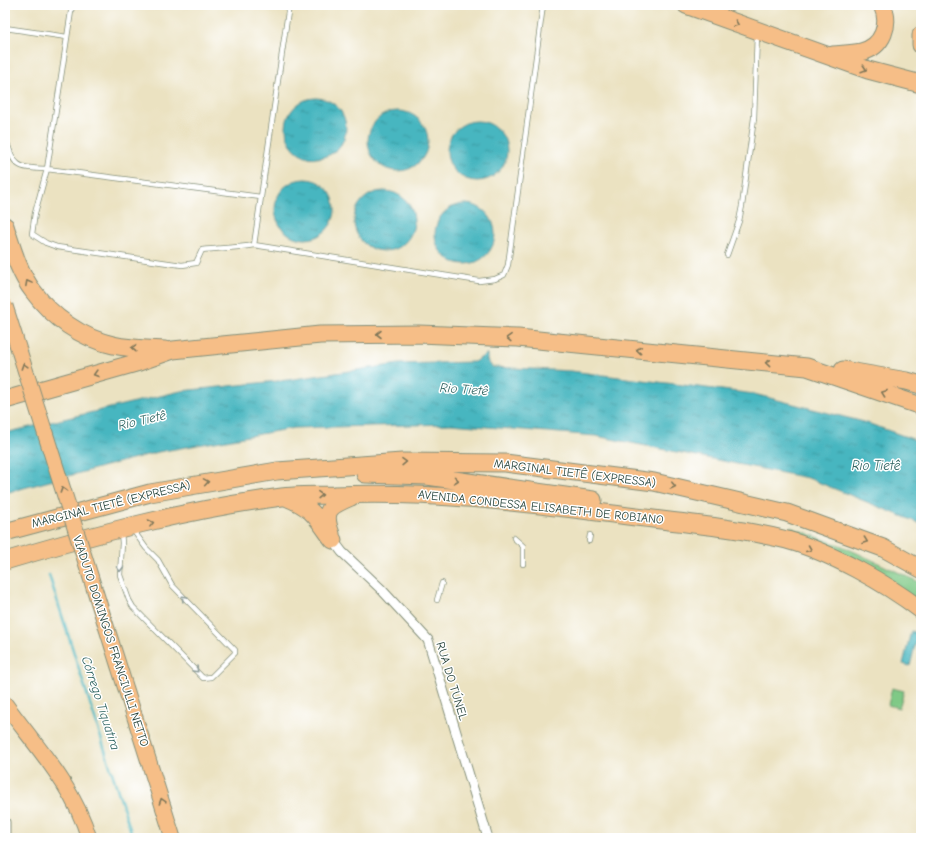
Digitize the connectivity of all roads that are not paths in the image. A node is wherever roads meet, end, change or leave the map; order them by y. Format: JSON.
{"nodes":[{"id":1,"x":72,"y":5,"type":"edge"},
{"id":2,"x":289,"y":5,"type":"edge"},
{"id":3,"x":543,"y":5,"type":"edge"},
{"id":4,"x":686,"y":5,"type":"edge"},
{"id":5,"x":882,"y":5,"type":"edge"},
{"id":6,"x":5,"y":28,"type":"edge"},
{"id":7,"x":757,"y":32,"type":"junction"},
{"id":8,"x":921,"y":35,"type":"edge"},
{"id":9,"x":68,"y":36,"type":"junction"},
{"id":10,"x":921,"y":45,"type":"edge"},
{"id":11,"x":827,"y":56,"type":"junction"},
{"id":12,"x":921,"y":84,"type":"edge"},
{"id":13,"x":5,"y":137,"type":"edge"},
{"id":14,"x":47,"y":169,"type":"junction"},
{"id":15,"x":262,"y":197,"type":"junction"},
{"id":16,"x":5,"y":226,"type":"edge"},
{"id":17,"x":254,"y":245,"type":"junction"},
{"id":18,"x":727,"y":255,"type":"dead end"},
{"id":19,"x":5,"y":306,"type":"edge"},
{"id":20,"x":173,"y":350,"type":"junction"},
{"id":21,"x":807,"y":367,"type":"junction"},
{"id":22,"x":921,"y":385,"type":"edge"},
{"id":23,"x":5,"y":400,"type":"edge"},
{"id":24,"x":921,"y":406,"type":"edge"},
{"id":25,"x":277,"y":471,"type":"junction"},
{"id":26,"x":359,"y":494,"type":"junction"},
{"id":27,"x":284,"y":497,"type":"junction"},
{"id":28,"x":126,"y":529,"type":"junction"},
{"id":29,"x":5,"y":532,"type":"edge"},
{"id":30,"x":590,"y":535,"type":"dead end"},
{"id":31,"x":514,"y":538,"type":"dead end"},
{"id":32,"x":333,"y":540,"type":"junction"},
{"id":33,"x":589,"y":541,"type":"dead end"},
{"id":34,"x":789,"y":541,"type":"junction"},
{"id":35,"x":64,"y":544,"type":"junction"},
{"id":36,"x":5,"y":551,"type":"edge"},
{"id":37,"x":5,"y":561,"type":"edge"},
{"id":38,"x":523,"y":564,"type":"dead end"},
{"id":39,"x":921,"y":569,"type":"edge"},
{"id":40,"x":442,"y":583,"type":"dead end"},
{"id":41,"x":437,"y":600,"type":"dead end"},
{"id":42,"x":921,"y":610,"type":"edge"},
{"id":43,"x":6,"y":706,"type":"edge"},
{"id":44,"x":5,"y":822,"type":"edge"},
{"id":45,"x":5,"y":838,"type":"edge"},
{"id":46,"x":89,"y":838,"type":"edge"},
{"id":47,"x":173,"y":838,"type":"edge"},
{"id":48,"x":488,"y":838,"type":"edge"}],
"edges":[{"from":1,"to":9,"type":"lane"},
{"from":2,"to":15,"type":"lane"},
{"from":3,"to":17,"type":"lane"},
{"from":4,"to":7,"type":"highway","one_way":true},
{"from":5,"to":11,"type":"highway"},
{"from":6,"to":9,"type":"lane"},
{"from":7,"to":11,"type":"highway"},
{"from":7,"to":18,"type":"lane"},
{"from":8,"to":10,"type":"highway"},
{"from":9,"to":14,"type":"lane"},
{"from":11,"to":12,"type":"highway","one_way":true},
{"from":13,"to":14,"type":"lane"},
{"from":14,"to":15,"type":"lane"},
{"from":14,"to":17,"type":"lane"},
{"from":15,"to":17,"type":"lane"},
{"from":20,"to":16,"type":"highway","one_way":true},
{"from":47,"to":19,"type":"main road","name":"VIADUTO DOMINGOS FRANCIULLI NETTO","one_way":true,"bridge":true},
{"from":21,"to":20,"type":"highway","one_way":true},
{"from":20,"to":23,"type":"highway","one_way":true},
{"from":21,"to":22,"type":"highway"},
{"from":24,"to":21,"type":"highway","one_way":true},
{"from":29,"to":25,"type":"highway","name":"MARGINAL TIETÊ (EXPRESSA)","one_way":true},
{"from":25,"to":34,"type":"highway","one_way":true},
{"from":25,"to":39,"type":"highway","name":"MARGINAL TIETÊ (EXPRESSA)","one_way":true},
{"from":27,"to":26,"type":"highway","name":"AVENIDA CONDESSA ELISABETH DE ROBIANO","one_way":true},
{"from":26,"to":32,"type":"highway"},
{"from":26,"to":34,"type":"highway","name":"AVENIDA CONDESSA ELISABETH DE ROBIANO"},
{"from":28,"to":27,"type":"highway","name":"AVENIDA CONDESSA ELISABETH DE ROBIANO","one_way":true},
{"from":27,"to":32,"type":"highway"},
{"from":28,"to":28,"type":"lane","one_way":true},
{"from":28,"to":35,"type":"highway","name":"AVENIDA CONDESSA ELISABETH DE ROBIANO"},
{"from":30,"to":33,"type":"lane"},
{"from":31,"to":38,"type":"lane"},
{"from":32,"to":48,"type":"street","name":"RUA DO TÚNEL"},
{"from":34,"to":42,"type":"highway","name":"AVENIDA CONDESSA ELISABETH DE ROBIANO","one_way":true},
{"from":35,"to":36,"type":"highway"},
{"from":35,"to":37,"type":"highway","name":"AVENIDA CONDESSA ELISABETH DE ROBIANO"},
{"from":40,"to":41,"type":"lane"},
{"from":43,"to":46,"type":"main road"},
{"from":44,"to":45,"type":"street"}]}
